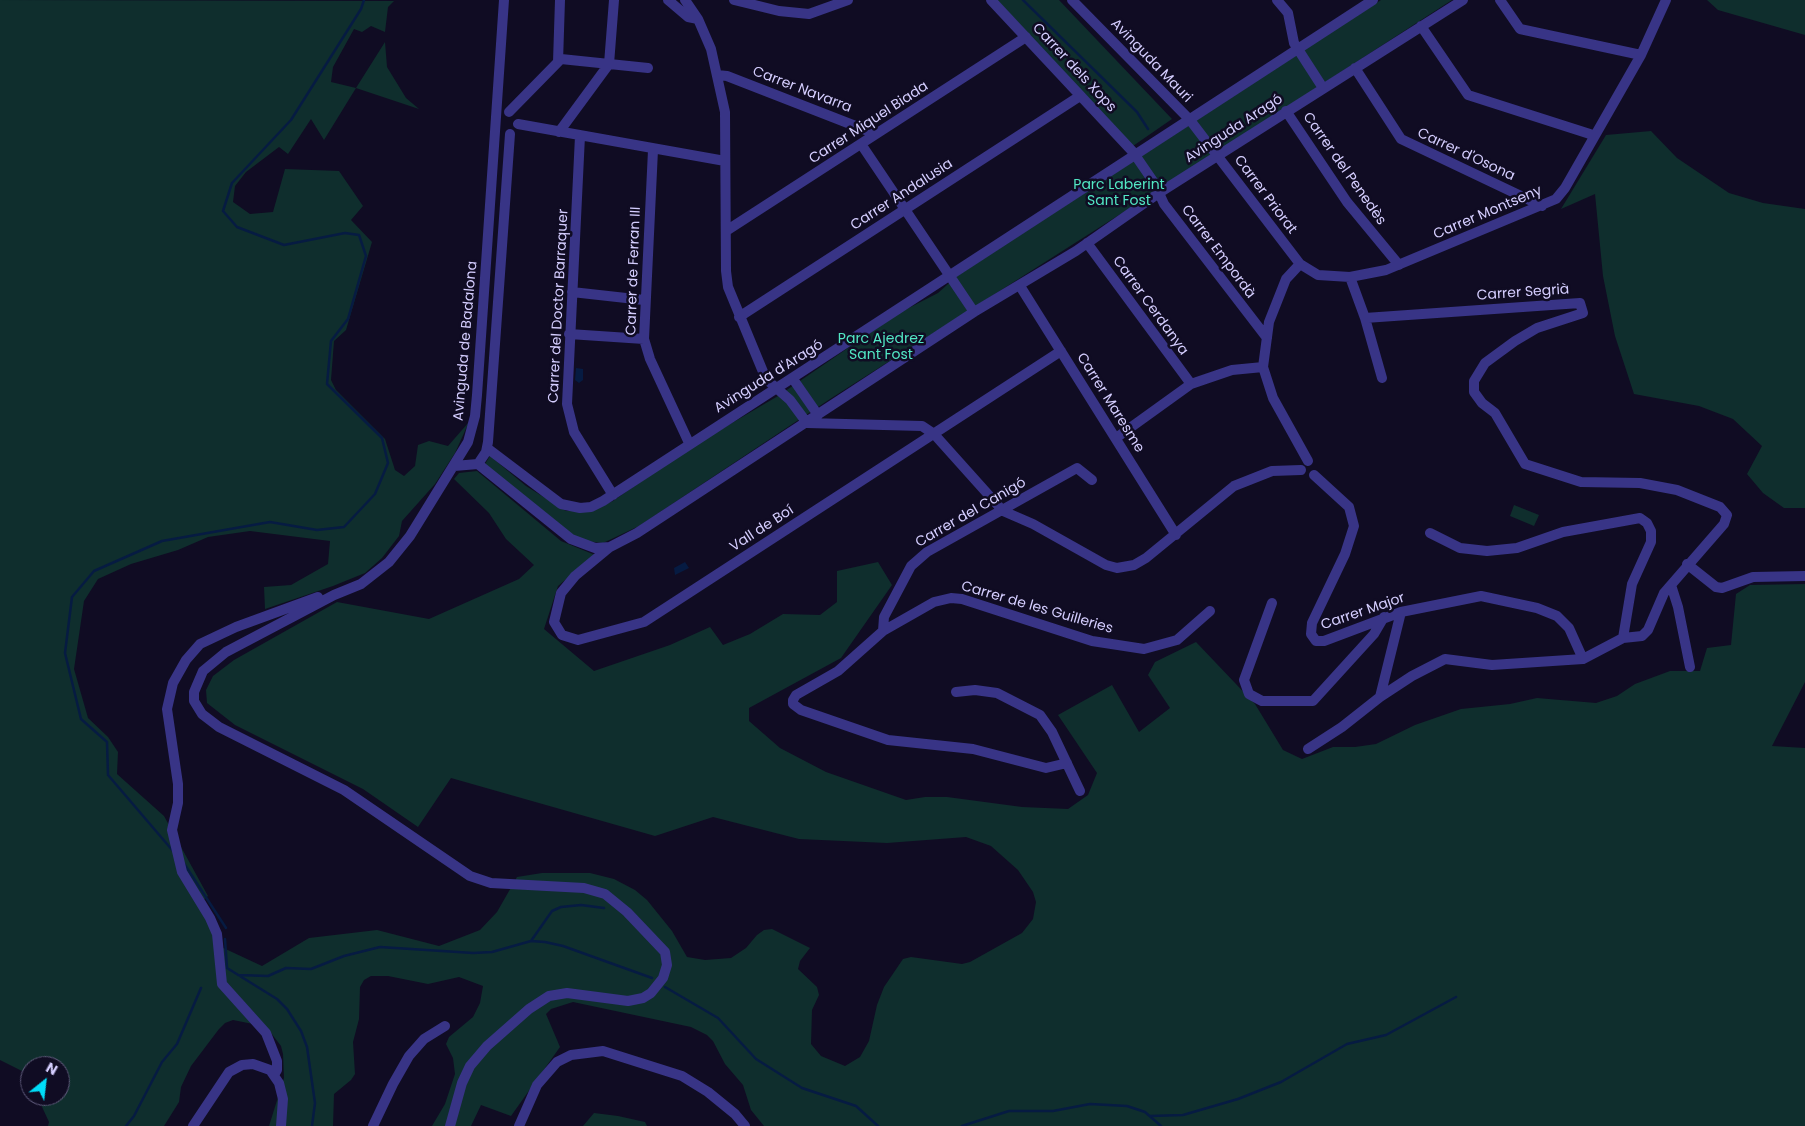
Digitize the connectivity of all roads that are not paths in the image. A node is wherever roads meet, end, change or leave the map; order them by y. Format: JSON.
{"nodes":[{"id":1,"x":504,"y":0,"type":"edge"},
{"id":2,"x":560,"y":0,"type":"edge"},
{"id":3,"x":614,"y":0,"type":"edge"},
{"id":4,"x":668,"y":0,"type":"edge"},
{"id":5,"x":685,"y":0,"type":"edge"},
{"id":6,"x":734,"y":0,"type":"edge"},
{"id":7,"x":848,"y":0,"type":"edge"},
{"id":8,"x":991,"y":0,"type":"edge"},
{"id":9,"x":1072,"y":0,"type":"edge"},
{"id":10,"x":1277,"y":0,"type":"edge"},
{"id":11,"x":1373,"y":0,"type":"edge"},
{"id":12,"x":1463,"y":0,"type":"edge"},
{"id":13,"x":1500,"y":0,"type":"edge"},
{"id":14,"x":1666,"y":0,"type":"edge"},
{"id":15,"x":698,"y":19,"type":"junction"},
{"id":16,"x":1421,"y":26,"type":"junction"},
{"id":17,"x":1026,"y":37,"type":"junction"},
{"id":18,"x":1298,"y":49,"type":"junction"},
{"id":19,"x":1641,"y":55,"type":"junction"},
{"id":20,"x":558,"y":62,"type":"junction"},
{"id":21,"x":609,"y":64,"type":"junction"},
{"id":22,"x":648,"y":68,"type":"dead end"},
{"id":23,"x":1355,"y":68,"type":"junction"},
{"id":24,"x":717,"y":75,"type":"junction"},
{"id":25,"x":1323,"y":88,"type":"junction"},
{"id":26,"x":1080,"y":96,"type":"junction"},
{"id":27,"x":496,"y":109,"type":"junction"},
{"id":28,"x":1286,"y":111,"type":"junction"},
{"id":29,"x":509,"y":112,"type":"junction"},
{"id":30,"x":1190,"y":120,"type":"junction"},
{"id":31,"x":518,"y":124,"type":"junction"},
{"id":32,"x":559,"y":132,"type":"junction"},
{"id":33,"x":495,"y":134,"type":"junction"},
{"id":34,"x":510,"y":134,"type":"junction"},
{"id":35,"x":876,"y":134,"type":"junction"},
{"id":36,"x":1594,"y":135,"type":"junction"},
{"id":37,"x":580,"y":136,"type":"junction"},
{"id":38,"x":861,"y":144,"type":"junction"},
{"id":39,"x":653,"y":150,"type":"junction"},
{"id":40,"x":1218,"y":155,"type":"junction"},
{"id":41,"x":1135,"y":156,"type":"junction"},
{"id":42,"x":725,"y":161,"type":"junction"},
{"id":43,"x":1159,"y":193,"type":"junction"},
{"id":44,"x":1542,"y":206,"type":"junction"},
{"id":45,"x":906,"y":209,"type":"junction"},
{"id":46,"x":726,"y":231,"type":"junction"},
{"id":47,"x":1087,"y":243,"type":"junction"},
{"id":48,"x":1300,"y":264,"type":"junction"},
{"id":49,"x":1398,"y":265,"type":"junction"},
{"id":50,"x":951,"y":275,"type":"junction"},
{"id":51,"x":1350,"y":277,"type":"junction"},
{"id":52,"x":1020,"y":286,"type":"junction"},
{"id":53,"x":572,"y":292,"type":"junction"},
{"id":54,"x":644,"y":300,"type":"junction"},
{"id":55,"x":974,"y":312,"type":"junction"},
{"id":56,"x":739,"y":317,"type":"junction"},
{"id":57,"x":1365,"y":318,"type":"junction"},
{"id":58,"x":570,"y":334,"type":"junction"},
{"id":59,"x":1267,"y":338,"type":"junction"},
{"id":60,"x":644,"y":339,"type":"junction"},
{"id":61,"x":1061,"y":351,"type":"junction"},
{"id":62,"x":1263,"y":367,"type":"junction"},
{"id":63,"x":1382,"y":378,"type":"dead end"},
{"id":64,"x":793,"y":379,"type":"junction"},
{"id":65,"x":1191,"y":384,"type":"junction"},
{"id":66,"x":776,"y":388,"type":"junction"},
{"id":67,"x":818,"y":415,"type":"junction"},
{"id":68,"x":807,"y":423,"type":"junction"},
{"id":69,"x":838,"y":424,"type":"junction"},
{"id":70,"x":473,"y":426,"type":"junction"},
{"id":71,"x":934,"y":434,"type":"junction"},
{"id":72,"x":1116,"y":438,"type":"junction"},
{"id":73,"x":488,"y":442,"type":"junction"},
{"id":74,"x":690,"y":443,"type":"junction"},
{"id":75,"x":1308,"y":461,"type":"junction"},
{"id":76,"x":478,"y":464,"type":"junction"},
{"id":77,"x":454,"y":466,"type":"junction"},
{"id":78,"x":1301,"y":470,"type":"junction"},
{"id":79,"x":1314,"y":475,"type":"junction"},
{"id":80,"x":1092,"y":480,"type":"dead end"},
{"id":81,"x":613,"y":495,"type":"junction"},
{"id":82,"x":1003,"y":511,"type":"junction"},
{"id":83,"x":1430,"y":533,"type":"dead end"},
{"id":84,"x":1176,"y":535,"type":"junction"},
{"id":85,"x":610,"y":548,"type":"junction"},
{"id":86,"x":1687,"y":564,"type":"junction"},
{"id":87,"x":1805,"y":576,"type":"edge"},
{"id":88,"x":1671,"y":585,"type":"junction"},
{"id":89,"x":334,"y":595,"type":"junction"},
{"id":90,"x":1272,"y":603,"type":"dead end"},
{"id":91,"x":1210,"y":611,"type":"dead end"},
{"id":92,"x":1401,"y":612,"type":"junction"},
{"id":93,"x":1384,"y":617,"type":"junction"},
{"id":94,"x":883,"y":631,"type":"junction"},
{"id":95,"x":1623,"y":638,"type":"junction"},
{"id":96,"x":1583,"y":659,"type":"junction"},
{"id":97,"x":1690,"y":667,"type":"dead end"},
{"id":98,"x":956,"y":692,"type":"dead end"},
{"id":99,"x":1380,"y":697,"type":"junction"},
{"id":100,"x":1308,"y":749,"type":"dead end"},
{"id":101,"x":1067,"y":763,"type":"junction"},
{"id":102,"x":1080,"y":791,"type":"dead end"},
{"id":103,"x":445,"y":1026,"type":"dead end"},
{"id":104,"x":274,"y":1075,"type":"junction"},
{"id":105,"x":193,"y":1126,"type":"edge"},
{"id":106,"x":281,"y":1126,"type":"edge"},
{"id":107,"x":373,"y":1126,"type":"edge"},
{"id":108,"x":450,"y":1126,"type":"edge"},
{"id":109,"x":519,"y":1126,"type":"edge"},
{"id":110,"x":745,"y":1126,"type":"edge"}],
"edges":[{"from":1,"to":27,"type":"street","name":"Avinguda de Badalona"},
{"from":2,"to":20,"type":"street"},
{"from":3,"to":21,"type":"street"},
{"from":4,"to":15,"type":"street"},
{"from":5,"to":15,"type":"street"},
{"from":6,"to":7,"type":"street"},
{"from":8,"to":17,"type":"street","name":"Carrer dels Xops"},
{"from":9,"to":30,"type":"street","name":"Avinguda Mauri"},
{"from":10,"to":18,"type":"street"},
{"from":11,"to":18,"type":"street"},
{"from":12,"to":16,"type":"street","name":"Avinguda Aragó"},
{"from":13,"to":19,"type":"street"},
{"from":14,"to":19,"type":"street","name":"Carrer Montseny"},
{"from":15,"to":24,"type":"street"},
{"from":16,"to":23,"type":"street","name":"Avinguda Aragó"},
{"from":16,"to":36,"type":"street"},
{"from":17,"to":26,"type":"street","name":"Carrer dels Xops"},
{"from":17,"to":35,"type":"street","name":"Carrer Miquel Biada"},
{"from":18,"to":25,"type":"street"},
{"from":18,"to":30,"type":"street"},
{"from":19,"to":36,"type":"street","name":"Carrer Montseny"},
{"from":20,"to":21,"type":"street"},
{"from":20,"to":29,"type":"street"},
{"from":21,"to":22,"type":"street"},
{"from":21,"to":32,"type":"street"},
{"from":23,"to":25,"type":"street","name":"Avinguda Aragó"},
{"from":23,"to":44,"type":"street","name":"Carrer d'Osona"},
{"from":24,"to":35,"type":"street","name":"Carrer Navarra"},
{"from":24,"to":42,"type":"street"},
{"from":25,"to":28,"type":"street","name":"Avinguda Aragó"},
{"from":26,"to":41,"type":"street","name":"Carrer dels Xops"},
{"from":26,"to":45,"type":"street","name":"Carrer Andalusia"},
{"from":27,"to":29,"type":"street"},
{"from":27,"to":33,"type":"street","name":"Avinguda de Badalona"},
{"from":28,"to":40,"type":"street","name":"Avinguda Aragó"},
{"from":28,"to":49,"type":"street","name":"Carrer del Penedès"},
{"from":29,"to":31,"type":"street"},
{"from":30,"to":40,"type":"street","name":"Carrer Priorat"},
{"from":30,"to":41,"type":"street","name":"Avinguda d'Aragó"},
{"from":31,"to":32,"type":"street"},
{"from":31,"to":34,"type":"street"},
{"from":32,"to":37,"type":"street"},
{"from":33,"to":34,"type":"street"},
{"from":33,"to":70,"type":"street","name":"Avinguda de Badalona"},
{"from":34,"to":73,"type":"street"},
{"from":35,"to":38,"type":"street","name":"Carrer Miquel Biada"},
{"from":36,"to":44,"type":"street","name":"Carrer Montseny"},
{"from":37,"to":39,"type":"street"},
{"from":37,"to":53,"type":"street","name":"Carrer del Doctor Barraquer"},
{"from":38,"to":45,"type":"street"},
{"from":38,"to":46,"type":"street","name":"Carrer Miquel Biada"},
{"from":39,"to":42,"type":"street"},
{"from":39,"to":54,"type":"street","name":"Carrer de Ferran III"},
{"from":40,"to":43,"type":"street","name":"Avinguda Aragó"},
{"from":40,"to":48,"type":"street","name":"Carrer Priorat"},
{"from":41,"to":43,"type":"street","name":"Carrer Empordà"},
{"from":41,"to":50,"type":"street","name":"Avinguda d'Aragó"},
{"from":42,"to":46,"type":"street"},
{"from":43,"to":47,"type":"street"},
{"from":43,"to":59,"type":"street","name":"Carrer Empordà"},
{"from":44,"to":49,"type":"street","name":"Carrer Montseny"},
{"from":45,"to":50,"type":"street"},
{"from":45,"to":56,"type":"street","name":"Carrer Andalusia"},
{"from":46,"to":56,"type":"street"},
{"from":47,"to":52,"type":"street"},
{"from":47,"to":65,"type":"street","name":"Carrer Cerdanya"},
{"from":48,"to":51,"type":"street","name":"Carrer Montseny"},
{"from":48,"to":59,"type":"street"},
{"from":49,"to":51,"type":"street","name":"Carrer Montseny"},
{"from":50,"to":55,"type":"street"},
{"from":50,"to":64,"type":"street","name":"Avinguda d'Aragó"},
{"from":51,"to":57,"type":"street"},
{"from":52,"to":55,"type":"street"},
{"from":52,"to":61,"type":"street","name":"Carrer Maresme"},
{"from":53,"to":54,"type":"street"},
{"from":53,"to":58,"type":"street","name":"Carrer del Doctor Barraquer"},
{"from":54,"to":60,"type":"street","name":"Carrer de Ferran III"},
{"from":55,"to":67,"type":"street"},
{"from":56,"to":66,"type":"street"},
{"from":57,"to":63,"type":"street"},
{"from":57,"to":86,"type":"street","name":"Carrer Segrià"},
{"from":58,"to":60,"type":"street"},
{"from":58,"to":81,"type":"street","name":"Carrer del Doctor Barraquer"},
{"from":59,"to":62,"type":"street"},
{"from":60,"to":74,"type":"street","name":"Carrer de Ferran III"},
{"from":61,"to":71,"type":"street","name":"Vall de Boí"},
{"from":61,"to":72,"type":"street","name":"Carrer Maresme"},
{"from":62,"to":65,"type":"street"},
{"from":62,"to":75,"type":"street"},
{"from":64,"to":66,"type":"street","name":"Avinguda d'Aragó"},
{"from":64,"to":67,"type":"street"},
{"from":65,"to":72,"type":"street"},
{"from":66,"to":68,"type":"street"},
{"from":66,"to":74,"type":"street","name":"Avinguda d'Aragó"},
{"from":67,"to":68,"type":"street"},
{"from":67,"to":69,"type":"street"},
{"from":68,"to":69,"type":"street"},
{"from":68,"to":85,"type":"street"},
{"from":69,"to":71,"type":"street"},
{"from":70,"to":73,"type":"street","name":"Avinguda d'Aragó"},
{"from":70,"to":77,"type":"street","name":"Avinguda de Badalona"},
{"from":71,"to":82,"type":"street"},
{"from":71,"to":85,"type":"street","name":"Vall de Boí"},
{"from":72,"to":84,"type":"street","name":"Carrer Maresme"},
{"from":73,"to":76,"type":"street"},
{"from":73,"to":81,"type":"street","name":"Avinguda d'Aragó"},
{"from":74,"to":81,"type":"street","name":"Avinguda d'Aragó"},
{"from":75,"to":78,"type":"street"},
{"from":75,"to":79,"type":"street"},
{"from":76,"to":77,"type":"street"},
{"from":76,"to":85,"type":"street"},
{"from":77,"to":89,"type":"street","name":"Avinguda de Badalona"},
{"from":78,"to":79,"type":"street"},
{"from":78,"to":84,"type":"street"},
{"from":79,"to":93,"type":"street","name":"Carrer Major"},
{"from":80,"to":82,"type":"street","name":"Carrer del Canigó"},
{"from":82,"to":84,"type":"street"},
{"from":82,"to":94,"type":"street","name":"Carrer del Canigó"},
{"from":83,"to":95,"type":"street"},
{"from":86,"to":87,"type":"street"},
{"from":86,"to":88,"type":"street"},
{"from":88,"to":95,"type":"street"},
{"from":88,"to":97,"type":"street"},
{"from":89,"to":104,"type":"street"},
{"from":89,"to":108,"type":"street","name":"Avinguda de Badalona"},
{"from":90,"to":93,"type":"street"},
{"from":91,"to":94,"type":"street","name":"Carrer de les Guilleries"},
{"from":92,"to":93,"type":"street","name":"Carrer Major"},
{"from":92,"to":96,"type":"street","name":"Carrer Major"},
{"from":92,"to":99,"type":"street"},
{"from":94,"to":101,"type":"street"},
{"from":95,"to":96,"type":"street"},
{"from":96,"to":99,"type":"street"},
{"from":98,"to":101,"type":"street"},
{"from":99,"to":100,"type":"street"},
{"from":101,"to":102,"type":"street"},
{"from":103,"to":107,"type":"street"},
{"from":104,"to":105,"type":"street"},
{"from":104,"to":106,"type":"street"},
{"from":109,"to":110,"type":"street"}]}
